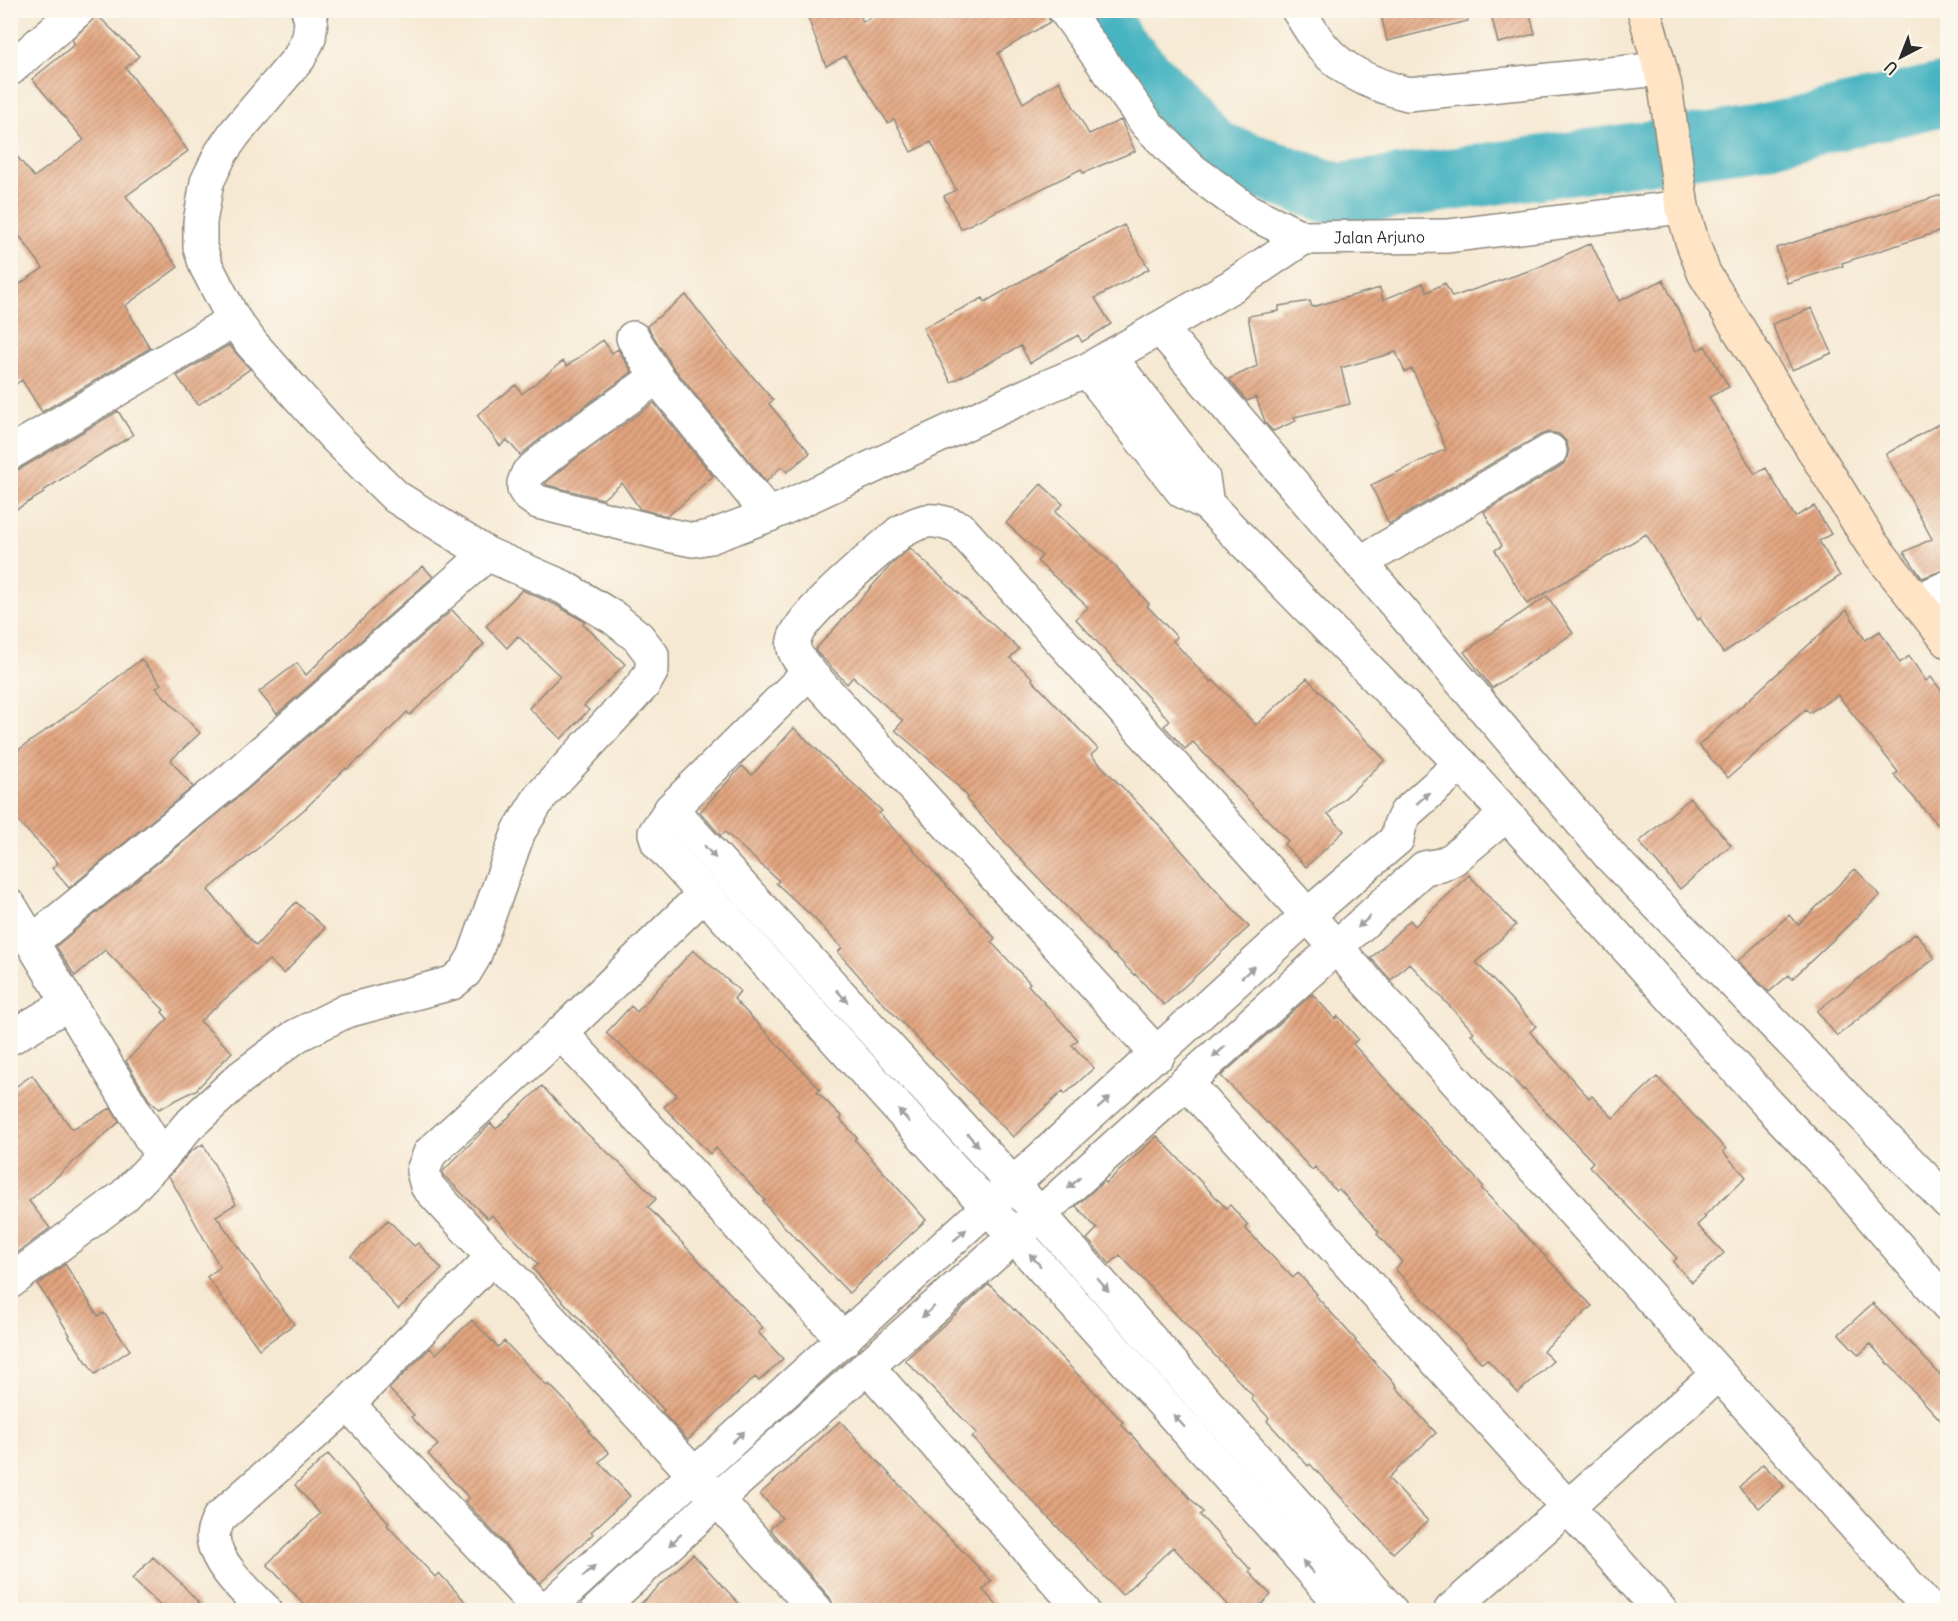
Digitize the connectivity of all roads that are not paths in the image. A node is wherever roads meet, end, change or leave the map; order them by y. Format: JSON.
{"nodes":[{"id":1,"x":78,"y":10,"type":"edge"},
{"id":2,"x":308,"y":10,"type":"edge"},
{"id":3,"x":1065,"y":10,"type":"edge"},
{"id":4,"x":1298,"y":10,"type":"edge"},
{"id":5,"x":1644,"y":10,"type":"edge"},
{"id":6,"x":10,"y":69,"type":"edge"},
{"id":7,"x":1663,"y":78,"type":"junction"},
{"id":8,"x":1681,"y":198,"type":"junction"},
{"id":9,"x":1304,"y":238,"type":"junction"},
{"id":10,"x":234,"y":320,"type":"junction"},
{"id":11,"x":1161,"y":329,"type":"junction"},
{"id":12,"x":633,"y":338,"type":"dead end"},
{"id":13,"x":1098,"y":364,"type":"junction"},
{"id":14,"x":657,"y":376,"type":"junction"},
{"id":15,"x":1550,"y":451,"type":"dead end"},
{"id":16,"x":10,"y":453,"type":"edge"},
{"id":17,"x":769,"y":515,"type":"junction"},
{"id":18,"x":487,"y":554,"type":"junction"},
{"id":19,"x":1360,"y":563,"type":"junction"},
{"id":20,"x":1947,"y":587,"type":"edge"},
{"id":21,"x":1917,"y":601,"type":"junction"},
{"id":22,"x":1947,"y":641,"type":"edge"},
{"id":23,"x":809,"y":672,"type":"junction"},
{"id":24,"x":1461,"y":764,"type":"junction"},
{"id":25,"x":671,"y":808,"type":"junction"},
{"id":26,"x":1506,"y":815,"type":"junction"},
{"id":27,"x":1397,"y":839,"type":"junction"},
{"id":28,"x":1424,"y":868,"type":"junction"},
{"id":29,"x":703,"y":895,"type":"junction"},
{"id":30,"x":10,"y":906,"type":"edge"},
{"id":31,"x":1308,"y":915,"type":"junction"},
{"id":32,"x":32,"y":942,"type":"junction"},
{"id":33,"x":1336,"y":946,"type":"junction"},
{"id":34,"x":69,"y":1003,"type":"junction"},
{"id":35,"x":561,"y":1034,"type":"junction"},
{"id":36,"x":10,"y":1038,"type":"edge"},
{"id":37,"x":1158,"y":1055,"type":"junction"},
{"id":38,"x":1186,"y":1082,"type":"junction"},
{"id":39,"x":162,"y":1157,"type":"junction"},
{"id":40,"x":1013,"y":1184,"type":"junction"},
{"id":41,"x":1947,"y":1202,"type":"edge"},
{"id":42,"x":988,"y":1208,"type":"junction"},
{"id":43,"x":1040,"y":1214,"type":"junction"},
{"id":44,"x":1014,"y":1236,"type":"junction"},
{"id":45,"x":492,"y":1258,"type":"junction"},
{"id":46,"x":10,"y":1282,"type":"edge"},
{"id":47,"x":1947,"y":1305,"type":"edge"},
{"id":48,"x":844,"y":1340,"type":"junction"},
{"id":49,"x":867,"y":1366,"type":"junction"},
{"id":50,"x":1717,"y":1374,"type":"junction"},
{"id":51,"x":348,"y":1404,"type":"junction"},
{"id":52,"x":695,"y":1476,"type":"junction"},
{"id":53,"x":718,"y":1500,"type":"junction"},
{"id":54,"x":1566,"y":1507,"type":"junction"},
{"id":55,"x":1931,"y":1604,"type":"edge"},
{"id":56,"x":265,"y":1611,"type":"edge"},
{"id":57,"x":540,"y":1611,"type":"edge"},
{"id":58,"x":546,"y":1611,"type":"edge"},
{"id":59,"x":598,"y":1611,"type":"edge"},
{"id":60,"x":816,"y":1611,"type":"edge"},
{"id":61,"x":1082,"y":1611,"type":"edge"},
{"id":62,"x":1347,"y":1611,"type":"edge"},
{"id":63,"x":1390,"y":1611,"type":"edge"},
{"id":64,"x":1451,"y":1611,"type":"edge"},
{"id":65,"x":1660,"y":1611,"type":"edge"}],
"edges":[{"from":1,"to":6,"type":"street"},
{"from":2,"to":10,"type":"street"},
{"from":3,"to":9,"type":"street"},
{"from":4,"to":7,"type":"street"},
{"from":5,"to":7,"type":"street"},
{"from":7,"to":8,"type":"street"},
{"from":8,"to":9,"type":"street","name":"Jalan Arjuno"},
{"from":8,"to":21,"type":"street"},
{"from":9,"to":11,"type":"street"},
{"from":10,"to":16,"type":"street"},
{"from":10,"to":18,"type":"street"},
{"from":11,"to":13,"type":"street"},
{"from":11,"to":19,"type":"street"},
{"from":12,"to":14,"type":"street"},
{"from":13,"to":17,"type":"street"},
{"from":13,"to":24,"type":"street"},
{"from":14,"to":17,"type":"street"},
{"from":14,"to":17,"type":"street"},
{"from":15,"to":19,"type":"street"},
{"from":18,"to":32,"type":"street"},
{"from":18,"to":39,"type":"street"},
{"from":19,"to":41,"type":"street"},
{"from":20,"to":21,"type":"street"},
{"from":21,"to":22,"type":"street"},
{"from":23,"to":25,"type":"street"},
{"from":23,"to":31,"type":"street"},
{"from":23,"to":37,"type":"street"},
{"from":24,"to":26,"type":"street"},
{"from":27,"to":24,"type":"street","one_way":true},
{"from":25,"to":29,"type":"street"},
{"from":25,"to":40,"type":"street","one_way":true},
{"from":26,"to":28,"type":"street"},
{"from":26,"to":47,"type":"street"},
{"from":27,"to":28,"type":"street"},
{"from":27,"to":31,"type":"street"},
{"from":28,"to":33,"type":"street","one_way":true},
{"from":29,"to":35,"type":"street"},
{"from":42,"to":29,"type":"street","one_way":true},
{"from":30,"to":32,"type":"street"},
{"from":31,"to":33,"type":"street"},
{"from":37,"to":31,"type":"street","one_way":true},
{"from":32,"to":34,"type":"street"},
{"from":33,"to":38,"type":"street","one_way":true},
{"from":33,"to":50,"type":"street"},
{"from":34,"to":36,"type":"street"},
{"from":34,"to":39,"type":"street"},
{"from":35,"to":45,"type":"street"},
{"from":35,"to":48,"type":"street"},
{"from":40,"to":37,"type":"street","one_way":true},
{"from":38,"to":43,"type":"street","one_way":true},
{"from":38,"to":54,"type":"street"},
{"from":39,"to":46,"type":"street"},
{"from":40,"to":42,"type":"street"},
{"from":40,"to":43,"type":"street"},
{"from":42,"to":44,"type":"street"},
{"from":48,"to":42,"type":"street","one_way":true},
{"from":43,"to":44,"type":"street"},
{"from":43,"to":63,"type":"street","one_way":true},
{"from":44,"to":49,"type":"street","one_way":true},
{"from":62,"to":44,"type":"street","one_way":true},
{"from":45,"to":51,"type":"street"},
{"from":45,"to":52,"type":"street"},
{"from":52,"to":48,"type":"street","one_way":true},
{"from":49,"to":53,"type":"street"},
{"from":49,"to":61,"type":"street"},
{"from":50,"to":54,"type":"street"},
{"from":50,"to":55,"type":"street"},
{"from":51,"to":56,"type":"street"},
{"from":51,"to":57,"type":"street"},
{"from":52,"to":53,"type":"street"},
{"from":58,"to":52,"type":"street","one_way":true},
{"from":53,"to":59,"type":"street","one_way":true},
{"from":53,"to":60,"type":"street"},
{"from":54,"to":64,"type":"street"},
{"from":54,"to":65,"type":"street"}]}
